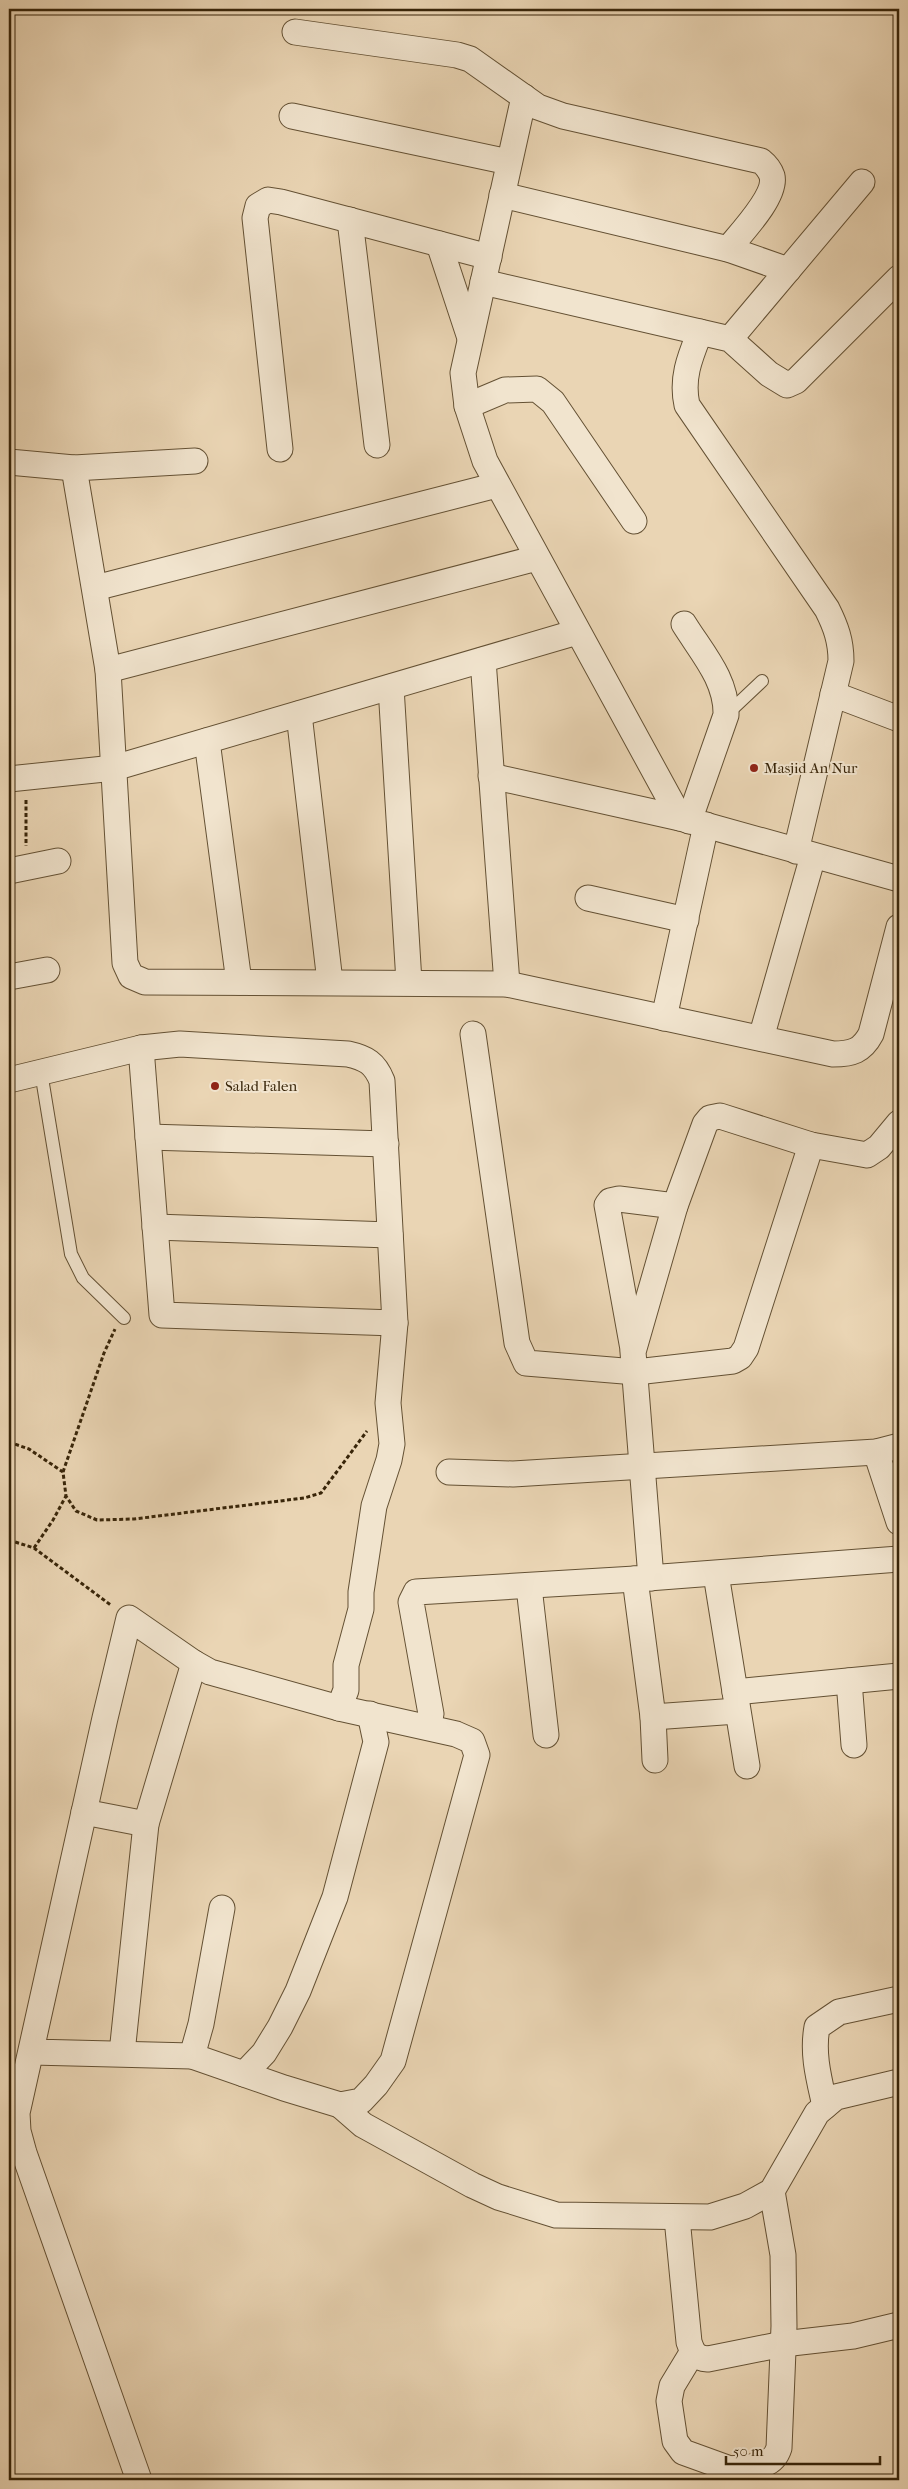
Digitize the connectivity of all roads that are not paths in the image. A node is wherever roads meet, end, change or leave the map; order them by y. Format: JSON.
{"nodes":[{"id":1,"x":295,"y":32,"type":"dead end"},
{"id":2,"x":524,"y":97,"type":"junction"},
{"id":3,"x":292,"y":116,"type":"dead end"},
{"id":4,"x":509,"y":162,"type":"junction"},
{"id":5,"x":862,"y":182,"type":"dead end"},
{"id":6,"x":502,"y":196,"type":"junction"},
{"id":7,"x":350,"y":220,"type":"junction"},
{"id":8,"x":439,"y":244,"type":"junction"},
{"id":9,"x":728,"y":250,"type":"junction"},
{"id":10,"x":489,"y":257,"type":"junction"},
{"id":11,"x":788,"y":270,"type":"junction"},
{"id":12,"x":899,"y":278,"type":"edge"},
{"id":13,"x":483,"y":282,"type":"junction"},
{"id":14,"x":700,"y":332,"type":"junction"},
{"id":15,"x":470,"y":338,"type":"junction"},
{"id":16,"x":730,"y":339,"type":"junction"},
{"id":17,"x":467,"y":406,"type":"junction"},
{"id":18,"x":377,"y":445,"type":"dead end"},
{"id":19,"x":280,"y":449,"type":"dead end"},
{"id":20,"x":9,"y":462,"type":"edge"},
{"id":21,"x":195,"y":462,"type":"dead end"},
{"id":22,"x":74,"y":468,"type":"junction"},
{"id":23,"x":497,"y":484,"type":"junction"},
{"id":24,"x":634,"y":520,"type":"dead end"},
{"id":25,"x":537,"y":558,"type":"junction"},
{"id":26,"x":94,"y":588,"type":"junction"},
{"id":27,"x":684,"y":624,"type":"dead end"},
{"id":28,"x":577,"y":632,"type":"junction"},
{"id":29,"x":483,"y":660,"type":"junction"},
{"id":30,"x":108,"y":670,"type":"junction"},
{"id":31,"x":762,"y":681,"type":"dead end"},
{"id":32,"x":391,"y":686,"type":"junction"},
{"id":33,"x":833,"y":694,"type":"junction"},
{"id":34,"x":298,"y":714,"type":"junction"},
{"id":35,"x":726,"y":715,"type":"junction"},
{"id":36,"x":899,"y":719,"type":"edge"},
{"id":37,"x":207,"y":740,"type":"junction"},
{"id":38,"x":114,"y":768,"type":"junction"},
{"id":39,"x":491,"y":776,"type":"junction"},
{"id":40,"x":17,"y":778,"type":"edge"},
{"id":41,"x":692,"y":822,"type":"junction"},
{"id":42,"x":804,"y":853,"type":"junction"},
{"id":43,"x":58,"y":861,"type":"dead end"},
{"id":44,"x":17,"y":869,"type":"edge"},
{"id":45,"x":899,"y":879,"type":"edge"},
{"id":46,"x":588,"y":898,"type":"dead end"},
{"id":47,"x":686,"y":920,"type":"junction"},
{"id":48,"x":899,"y":927,"type":"edge"},
{"id":49,"x":47,"y":970,"type":"dead end"},
{"id":50,"x":9,"y":977,"type":"edge"},
{"id":51,"x":240,"y":982,"type":"junction"},
{"id":52,"x":330,"y":982,"type":"junction"},
{"id":53,"x":409,"y":982,"type":"junction"},
{"id":54,"x":507,"y":984,"type":"junction"},
{"id":55,"x":664,"y":1018,"type":"junction"},
{"id":56,"x":473,"y":1034,"type":"dead end"},
{"id":57,"x":761,"y":1038,"type":"junction"},
{"id":58,"x":141,"y":1048,"type":"junction"},
{"id":59,"x":41,"y":1072,"type":"junction"},
{"id":60,"x":9,"y":1080,"type":"edge"},
{"id":61,"x":899,"y":1123,"type":"edge"},
{"id":62,"x":148,"y":1137,"type":"junction"},
{"id":63,"x":386,"y":1144,"type":"junction"},
{"id":64,"x":811,"y":1145,"type":"junction"},
{"id":65,"x":676,"y":1206,"type":"junction"},
{"id":66,"x":155,"y":1226,"type":"junction"},
{"id":67,"x":390,"y":1235,"type":"junction"},
{"id":68,"x":124,"y":1318,"type":"road end"},
{"id":69,"x":395,"y":1323,"type":"junction"},
{"id":70,"x":635,"y":1362,"type":"junction"},
{"id":71,"x":888,"y":1449,"type":"edge"},
{"id":72,"x":643,"y":1465,"type":"junction"},
{"id":73,"x":449,"y":1472,"type":"dead end"},
{"id":74,"x":899,"y":1522,"type":"edge"},
{"id":75,"x":899,"y":1559,"type":"edge"},
{"id":76,"x":716,"y":1574,"type":"junction"},
{"id":77,"x":643,"y":1579,"type":"junction"},
{"id":78,"x":528,"y":1587,"type":"junction"},
{"id":79,"x":194,"y":1663,"type":"junction"},
{"id":80,"x":899,"y":1676,"type":"edge"},
{"id":81,"x":850,"y":1681,"type":"junction"},
{"id":82,"x":736,"y":1702,"type":"junction"},
{"id":83,"x":340,"y":1708,"type":"junction"},
{"id":84,"x":370,"y":1714,"type":"junction"},
{"id":85,"x":431,"y":1714,"type":"dead end"},
{"id":86,"x":653,"y":1717,"type":"junction"},
{"id":87,"x":546,"y":1735,"type":"dead end"},
{"id":88,"x":854,"y":1745,"type":"dead end"},
{"id":89,"x":656,"y":1760,"type":"dead end"},
{"id":90,"x":748,"y":1766,"type":"dead end"},
{"id":91,"x":84,"y":1812,"type":"junction"},
{"id":92,"x":146,"y":1824,"type":"junction"},
{"id":93,"x":222,"y":1908,"type":"dead end"},
{"id":94,"x":899,"y":1999,"type":"edge"},
{"id":95,"x":32,"y":2052,"type":"junction"},
{"id":96,"x":122,"y":2053,"type":"junction"},
{"id":97,"x":192,"y":2056,"type":"junction"},
{"id":98,"x":244,"y":2074,"type":"junction"},
{"id":99,"x":899,"y":2082,"type":"edge"},
{"id":100,"x":340,"y":2105,"type":"junction"},
{"id":101,"x":825,"y":2106,"type":"junction"},
{"id":102,"x":772,"y":2191,"type":"junction"},
{"id":103,"x":677,"y":2218,"type":"junction"},
{"id":104,"x":899,"y":2325,"type":"edge"},
{"id":105,"x":783,"y":2344,"type":"junction"},
{"id":106,"x":692,"y":2353,"type":"junction"},
{"id":107,"x":729,"y":2474,"type":"edge"},
{"id":108,"x":139,"y":2480,"type":"edge"}],
"edges":[{"from":1,"to":2,"type":"street"},
{"from":2,"to":4,"type":"street"},
{"from":2,"to":9,"type":"street"},
{"from":3,"to":4,"type":"street"},
{"from":4,"to":6,"type":"street"},
{"from":5,"to":11,"type":"street"},
{"from":6,"to":9,"type":"street"},
{"from":6,"to":10,"type":"street"},
{"from":7,"to":8,"type":"street"},
{"from":7,"to":18,"type":"street"},
{"from":7,"to":19,"type":"street"},
{"from":8,"to":10,"type":"street"},
{"from":8,"to":15,"type":"street"},
{"from":9,"to":11,"type":"street"},
{"from":10,"to":13,"type":"street"},
{"from":11,"to":16,"type":"street"},
{"from":12,"to":16,"type":"street"},
{"from":13,"to":14,"type":"street"},
{"from":13,"to":15,"type":"street"},
{"from":14,"to":16,"type":"street"},
{"from":14,"to":33,"type":"street"},
{"from":15,"to":17,"type":"street"},
{"from":17,"to":23,"type":"street"},
{"from":17,"to":24,"type":"street"},
{"from":20,"to":22,"type":"street"},
{"from":21,"to":22,"type":"street"},
{"from":22,"to":26,"type":"street"},
{"from":23,"to":25,"type":"street"},
{"from":23,"to":26,"type":"street"},
{"from":25,"to":28,"type":"street"},
{"from":25,"to":30,"type":"street"},
{"from":26,"to":30,"type":"street"},
{"from":27,"to":35,"type":"street"},
{"from":28,"to":29,"type":"street"},
{"from":28,"to":41,"type":"street"},
{"from":29,"to":32,"type":"street"},
{"from":29,"to":39,"type":"street"},
{"from":30,"to":38,"type":"street"},
{"from":31,"to":35,"type":"lane"},
{"from":32,"to":34,"type":"street"},
{"from":32,"to":53,"type":"street"},
{"from":33,"to":36,"type":"street"},
{"from":33,"to":42,"type":"street"},
{"from":34,"to":37,"type":"street"},
{"from":34,"to":52,"type":"street"},
{"from":35,"to":41,"type":"street"},
{"from":37,"to":38,"type":"street"},
{"from":37,"to":51,"type":"street"},
{"from":38,"to":40,"type":"street"},
{"from":38,"to":51,"type":"street"},
{"from":39,"to":41,"type":"street"},
{"from":39,"to":54,"type":"street"},
{"from":41,"to":42,"type":"street"},
{"from":41,"to":47,"type":"street"},
{"from":42,"to":45,"type":"street"},
{"from":42,"to":57,"type":"street"},
{"from":43,"to":44,"type":"street"},
{"from":46,"to":47,"type":"street"},
{"from":47,"to":55,"type":"street"},
{"from":48,"to":57,"type":"street"},
{"from":49,"to":50,"type":"street"},
{"from":51,"to":52,"type":"street"},
{"from":52,"to":53,"type":"street"},
{"from":53,"to":54,"type":"street"},
{"from":54,"to":55,"type":"street"},
{"from":55,"to":57,"type":"street"},
{"from":56,"to":70,"type":"street"},
{"from":58,"to":59,"type":"street"},
{"from":58,"to":62,"type":"street"},
{"from":58,"to":63,"type":"street"},
{"from":59,"to":60,"type":"street"},
{"from":59,"to":68,"type":"lane"},
{"from":61,"to":64,"type":"street"},
{"from":62,"to":63,"type":"street"},
{"from":62,"to":66,"type":"street"},
{"from":63,"to":67,"type":"street"},
{"from":64,"to":65,"type":"street"},
{"from":64,"to":70,"type":"street"},
{"from":65,"to":70,"type":"street"},
{"from":65,"to":70,"type":"street"},
{"from":66,"to":67,"type":"street"},
{"from":66,"to":69,"type":"street"},
{"from":67,"to":69,"type":"street"},
{"from":69,"to":83,"type":"street"},
{"from":70,"to":72,"type":"street"},
{"from":71,"to":72,"type":"street"},
{"from":71,"to":74,"type":"street"},
{"from":72,"to":73,"type":"street"},
{"from":72,"to":77,"type":"street"},
{"from":75,"to":76,"type":"street"},
{"from":76,"to":77,"type":"street"},
{"from":76,"to":82,"type":"street"},
{"from":77,"to":78,"type":"street"},
{"from":77,"to":86,"type":"street"},
{"from":78,"to":85,"type":"street"},
{"from":78,"to":87,"type":"street"},
{"from":79,"to":83,"type":"street"},
{"from":79,"to":91,"type":"street"},
{"from":79,"to":92,"type":"street"},
{"from":80,"to":81,"type":"street"},
{"from":81,"to":82,"type":"street"},
{"from":81,"to":88,"type":"street"},
{"from":82,"to":86,"type":"street"},
{"from":82,"to":90,"type":"street"},
{"from":83,"to":84,"type":"street"},
{"from":84,"to":98,"type":"street"},
{"from":84,"to":100,"type":"street"},
{"from":86,"to":89,"type":"street"},
{"from":91,"to":92,"type":"street"},
{"from":91,"to":95,"type":"street"},
{"from":92,"to":96,"type":"street"},
{"from":93,"to":97,"type":"street"},
{"from":94,"to":101,"type":"street"},
{"from":95,"to":96,"type":"street"},
{"from":95,"to":108,"type":"street"},
{"from":96,"to":97,"type":"street"},
{"from":97,"to":98,"type":"street"},
{"from":98,"to":100,"type":"street"},
{"from":99,"to":101,"type":"street"},
{"from":100,"to":103,"type":"street"},
{"from":101,"to":102,"type":"street"},
{"from":102,"to":103,"type":"street"},
{"from":102,"to":105,"type":"street"},
{"from":103,"to":106,"type":"street"},
{"from":104,"to":105,"type":"street"},
{"from":105,"to":106,"type":"street"},
{"from":105,"to":107,"type":"street"},
{"from":106,"to":107,"type":"street"}]}
